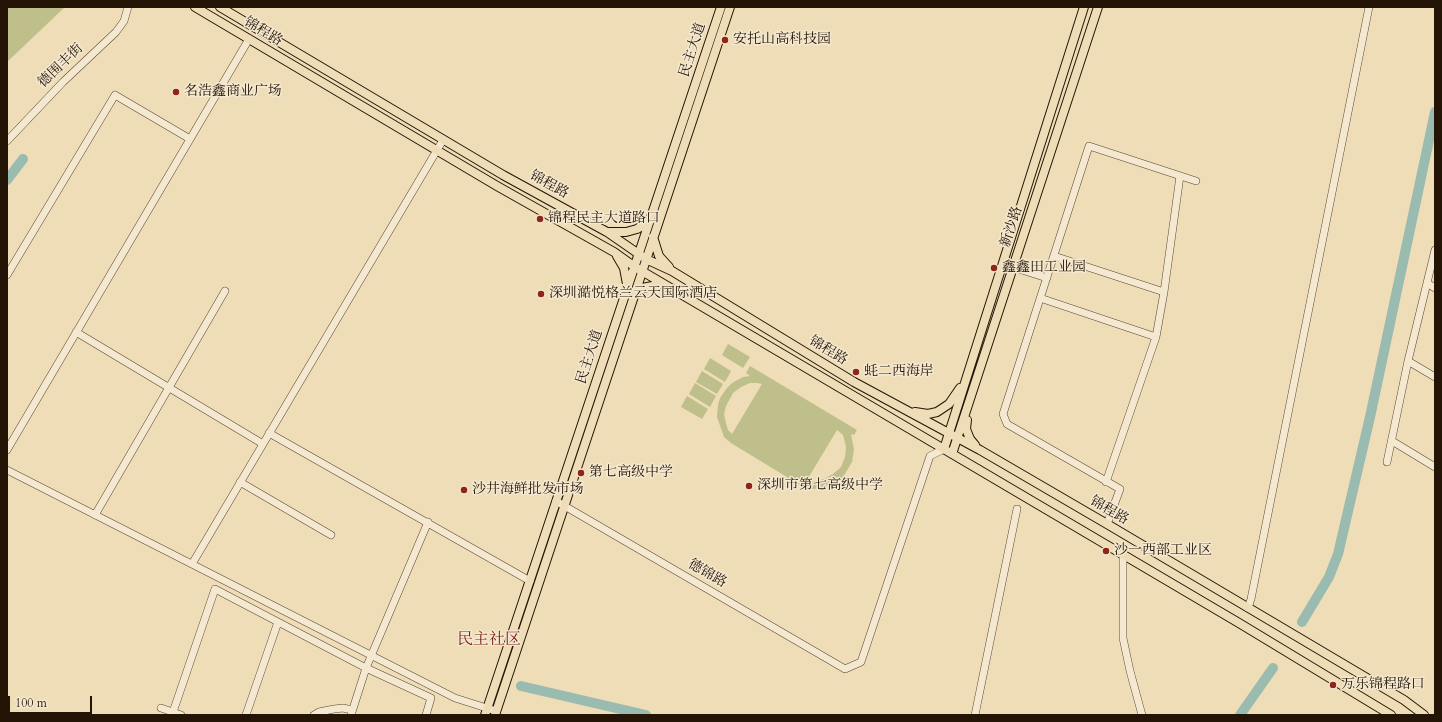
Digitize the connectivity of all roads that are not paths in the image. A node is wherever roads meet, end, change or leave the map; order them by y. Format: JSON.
{"nodes":[{"id":1,"x":128,"y":7,"type":"edge"},
{"id":2,"x":195,"y":7,"type":"edge"},
{"id":3,"x":220,"y":7,"type":"edge"},
{"id":4,"x":721,"y":7,"type":"edge"},
{"id":5,"x":730,"y":7,"type":"edge"},
{"id":6,"x":1084,"y":7,"type":"edge"},
{"id":7,"x":1098,"y":7,"type":"edge"},
{"id":8,"x":1369,"y":7,"type":"edge"},
{"id":9,"x":249,"y":39,"type":"junction"},
{"id":10,"x":190,"y":139,"type":"junction"},
{"id":11,"x":444,"y":140,"type":"junction"},
{"id":12,"x":7,"y":141,"type":"edge"},
{"id":13,"x":437,"y":150,"type":"junction"},
{"id":14,"x":1180,"y":176,"type":"junction"},
{"id":15,"x":1196,"y":181,"type":"dead end"},
{"id":16,"x":650,"y":221,"type":"junction"},
{"id":17,"x":607,"y":232,"type":"junction"},
{"id":18,"x":653,"y":236,"type":"junction"},
{"id":19,"x":1435,"y":250,"type":"edge"},
{"id":20,"x":614,"y":252,"type":"junction"},
{"id":21,"x":1054,"y":256,"type":"junction"},
{"id":22,"x":642,"y":257,"type":"junction"},
{"id":23,"x":1003,"y":264,"type":"junction"},
{"id":24,"x":1013,"y":267,"type":"junction"},
{"id":25,"x":638,"y":269,"type":"junction"},
{"id":26,"x":672,"y":270,"type":"junction"},
{"id":27,"x":7,"y":275,"type":"edge"},
{"id":28,"x":1047,"y":278,"type":"junction"},
{"id":29,"x":1427,"y":283,"type":"junction"},
{"id":30,"x":663,"y":284,"type":"junction"},
{"id":31,"x":628,"y":286,"type":"junction"},
{"id":32,"x":1435,"y":288,"type":"edge"},
{"id":33,"x":225,"y":291,"type":"dead end"},
{"id":34,"x":1164,"y":292,"type":"junction"},
{"id":35,"x":634,"y":294,"type":"junction"},
{"id":36,"x":1040,"y":298,"type":"junction"},
{"id":37,"x":76,"y":332,"type":"junction"},
{"id":38,"x":1156,"y":337,"type":"junction"},
{"id":39,"x":1408,"y":361,"type":"junction"},
{"id":40,"x":1435,"y":376,"type":"edge"},
{"id":41,"x":966,"y":379,"type":"junction"},
{"id":42,"x":168,"y":387,"type":"junction"},
{"id":43,"x":967,"y":410,"type":"junction"},
{"id":44,"x":911,"y":412,"type":"junction"},
{"id":45,"x":269,"y":433,"type":"junction"},
{"id":46,"x":949,"y":434,"type":"junction"},
{"id":47,"x":958,"y":438,"type":"junction"},
{"id":48,"x":10,"y":439,"type":"edge"},
{"id":49,"x":1392,"y":441,"type":"junction"},
{"id":50,"x":263,"y":444,"type":"junction"},
{"id":51,"x":944,"y":449,"type":"junction"},
{"id":52,"x":978,"y":449,"type":"junction"},
{"id":53,"x":7,"y":450,"type":"edge"},
{"id":54,"x":952,"y":454,"type":"junction"},
{"id":55,"x":1387,"y":462,"type":"dead end"},
{"id":56,"x":1435,"y":467,"type":"edge"},
{"id":57,"x":7,"y":470,"type":"edge"},
{"id":58,"x":240,"y":482,"type":"junction"},
{"id":59,"x":1106,"y":482,"type":"junction"},
{"id":60,"x":556,"y":501,"type":"junction"},
{"id":61,"x":564,"y":505,"type":"junction"},
{"id":62,"x":1017,"y":508,"type":"dead end"},
{"id":63,"x":95,"y":515,"type":"junction"},
{"id":64,"x":428,"y":522,"type":"junction"},
{"id":65,"x":1107,"y":524,"type":"junction"},
{"id":66,"x":331,"y":535,"type":"dead end"},
{"id":67,"x":1123,"y":555,"type":"junction"},
{"id":68,"x":192,"y":564,"type":"junction"},
{"id":69,"x":530,"y":581,"type":"junction"},
{"id":70,"x":1248,"y":608,"type":"junction"},
{"id":71,"x":278,"y":622,"type":"junction"},
{"id":72,"x":372,"y":655,"type":"junction"},
{"id":73,"x":366,"y":668,"type":"junction"},
{"id":74,"x":161,"y":708,"type":"dead end"},
{"id":75,"x":486,"y":711,"type":"edge"},
{"id":76,"x":351,"y":712,"type":"edge"},
{"id":77,"x":495,"y":713,"type":"edge"},
{"id":78,"x":172,"y":714,"type":"edge"},
{"id":79,"x":181,"y":715,"type":"edge"},
{"id":80,"x":246,"y":715,"type":"edge"},
{"id":81,"x":314,"y":715,"type":"edge"},
{"id":82,"x":426,"y":715,"type":"edge"},
{"id":83,"x":975,"y":715,"type":"edge"},
{"id":84,"x":1142,"y":715,"type":"edge"},
{"id":85,"x":1391,"y":715,"type":"edge"},
{"id":86,"x":1424,"y":715,"type":"edge"}],
"edges":[{"from":1,"to":12,"type":"street","name":"德围丰街"},
{"from":2,"to":9,"type":"main road","name":"锦程路"},
{"from":3,"to":11,"type":"main road","name":"锦程路"},
{"from":4,"to":16,"type":"main road","name":"民主大道"},
{"from":5,"to":18,"type":"main road","name":"民主大道"},
{"from":6,"to":23,"type":"main road","name":"新沙路"},
{"from":7,"to":24,"type":"main road","name":"新沙路"},
{"from":8,"to":70,"type":"street"},
{"from":9,"to":10,"type":"street"},
{"from":9,"to":13,"type":"main road","name":"锦程路"},
{"from":10,"to":27,"type":"street"},
{"from":10,"to":37,"type":"street"},
{"from":11,"to":13,"type":"street"},
{"from":11,"to":17,"type":"main road","name":"锦程路"},
{"from":13,"to":20,"type":"main road","name":"锦程路"},
{"from":13,"to":45,"type":"street"},
{"from":14,"to":15,"type":"street"},
{"from":14,"to":21,"type":"street"},
{"from":14,"to":34,"type":"street"},
{"from":16,"to":17,"type":"main road"},
{"from":16,"to":22,"type":"main road","name":"民主大道"},
{"from":17,"to":22,"type":"main road","name":"锦程路"},
{"from":18,"to":22,"type":"main road","name":"民主大道"},
{"from":18,"to":26,"type":"main road"},
{"from":19,"to":29,"type":"street"},
{"from":20,"to":25,"type":"main road","name":"锦程路"},
{"from":20,"to":31,"type":"main road"},
{"from":21,"to":28,"type":"street"},
{"from":21,"to":34,"type":"street"},
{"from":22,"to":25,"type":"main road","name":"民主大道"},
{"from":22,"to":26,"type":"main road","name":"锦程路"},
{"from":23,"to":24,"type":"street"},
{"from":23,"to":41,"type":"main road","name":"新沙路"},
{"from":24,"to":28,"type":"street"},
{"from":24,"to":43,"type":"main road","name":"新沙路"},
{"from":25,"to":30,"type":"main road","name":"锦程路"},
{"from":25,"to":31,"type":"main road","name":"民主大道"},
{"from":25,"to":35,"type":"main road","name":"民主大道"},
{"from":26,"to":44,"type":"main road","name":"锦程路"},
{"from":28,"to":36,"type":"street"},
{"from":29,"to":32,"type":"street"},
{"from":29,"to":39,"type":"street"},
{"from":30,"to":35,"type":"main road"},
{"from":30,"to":51,"type":"main road","name":"锦程路"},
{"from":31,"to":60,"type":"main road","name":"民主大道"},
{"from":33,"to":42,"type":"street"},
{"from":34,"to":38,"type":"street"},
{"from":35,"to":61,"type":"main road","name":"民主大道"},
{"from":36,"to":38,"type":"street"},
{"from":36,"to":59,"type":"street"},
{"from":37,"to":42,"type":"street"},
{"from":37,"to":48,"type":"street"},
{"from":38,"to":59,"type":"street"},
{"from":39,"to":40,"type":"street"},
{"from":39,"to":49,"type":"street"},
{"from":41,"to":44,"type":"main road"},
{"from":41,"to":46,"type":"main road","name":"新沙路"},
{"from":42,"to":50,"type":"street"},
{"from":42,"to":63,"type":"street"},
{"from":43,"to":47,"type":"main road","name":"新沙路"},
{"from":43,"to":52,"type":"main road"},
{"from":44,"to":46,"type":"main road","name":"锦程路"},
{"from":45,"to":50,"type":"street"},
{"from":45,"to":64,"type":"street"},
{"from":46,"to":47,"type":"main road","name":"锦程路"},
{"from":46,"to":51,"type":"main road","name":"新沙路"},
{"from":47,"to":52,"type":"main road","name":"锦程路"},
{"from":47,"to":54,"type":"main road","name":"新沙路"},
{"from":48,"to":53,"type":"street"},
{"from":49,"to":55,"type":"street"},
{"from":49,"to":56,"type":"street"},
{"from":50,"to":58,"type":"street"},
{"from":51,"to":54,"type":"main road","name":"锦程路"},
{"from":51,"to":61,"type":"street","name":"德锦路"},
{"from":52,"to":65,"type":"main road","name":"锦程路"},
{"from":54,"to":67,"type":"main road","name":"锦程路"},
{"from":57,"to":63,"type":"street"},
{"from":58,"to":66,"type":"street"},
{"from":58,"to":68,"type":"street"},
{"from":59,"to":65,"type":"street"},
{"from":60,"to":61,"type":"street","name":"德锦路"},
{"from":60,"to":69,"type":"main road","name":"民主大道"},
{"from":61,"to":77,"type":"main road","name":"民主大道"},
{"from":62,"to":83,"type":"street"},
{"from":63,"to":68,"type":"street"},
{"from":64,"to":69,"type":"street"},
{"from":64,"to":72,"type":"street"},
{"from":65,"to":70,"type":"main road","name":"锦程路"},
{"from":67,"to":84,"type":"street"},
{"from":67,"to":85,"type":"main road","name":"锦程路"},
{"from":68,"to":72,"type":"street"},
{"from":69,"to":75,"type":"main road","name":"民主大道"},
{"from":70,"to":86,"type":"main road","name":"锦程路"},
{"from":71,"to":73,"type":"street"},
{"from":71,"to":78,"type":"street"},
{"from":71,"to":80,"type":"street"},
{"from":72,"to":73,"type":"street"},
{"from":72,"to":75,"type":"street"},
{"from":73,"to":76,"type":"street"},
{"from":73,"to":82,"type":"street"},
{"from":74,"to":78,"type":"street"},
{"from":75,"to":77,"type":"street"},
{"from":76,"to":81,"type":"street"},
{"from":78,"to":79,"type":"street"}]}
